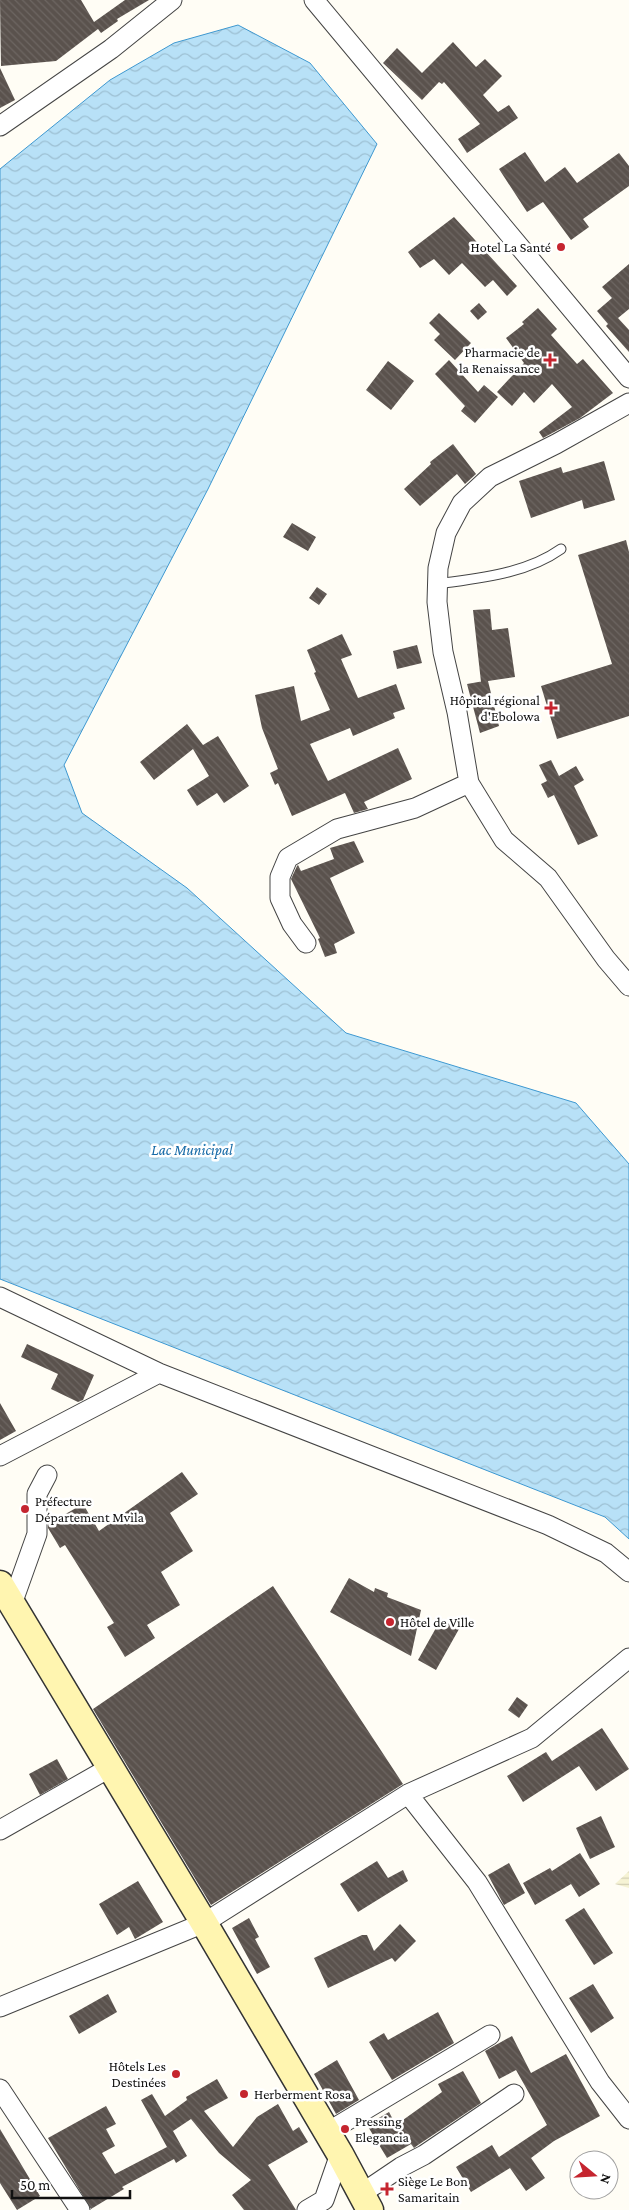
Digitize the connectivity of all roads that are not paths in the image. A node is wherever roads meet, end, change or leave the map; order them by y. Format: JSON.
{"nodes":[{"id":1,"x":172,"y":0,"type":"edge"},
{"id":2,"x":314,"y":0,"type":"edge"},
{"id":3,"x":0,"y":126,"type":"edge"},
{"id":4,"x":629,"y":378,"type":"edge"},
{"id":5,"x":629,"y":403,"type":"edge"},
{"id":6,"x":561,"y":549,"type":"dead end"},
{"id":7,"x":438,"y":584,"type":"junction"},
{"id":8,"x":469,"y":783,"type":"junction"},
{"id":9,"x":306,"y":943,"type":"dead end"},
{"id":10,"x":629,"y":986,"type":"edge"},
{"id":11,"x":0,"y":1297,"type":"edge"},
{"id":12,"x":159,"y":1373,"type":"junction"},
{"id":13,"x":0,"y":1456,"type":"edge"},
{"id":14,"x":47,"y":1475,"type":"dead end"},
{"id":15,"x":629,"y":1572,"type":"edge"},
{"id":16,"x":6,"y":1594,"type":"edge"},
{"id":17,"x":629,"y":1658,"type":"edge"},
{"id":18,"x":111,"y":1767,"type":"junction"},
{"id":19,"x":408,"y":1794,"type":"junction"},
{"id":20,"x":0,"y":1830,"type":"edge"},
{"id":21,"x":204,"y":1923,"type":"junction"},
{"id":22,"x":0,"y":2007,"type":"edge"},
{"id":23,"x":490,"y":2035,"type":"dead end"},
{"id":24,"x":0,"y":2089,"type":"edge"},
{"id":25,"x":514,"y":2094,"type":"dead end"},
{"id":26,"x":629,"y":2119,"type":"edge"},
{"id":27,"x":326,"y":2132,"type":"junction"},
{"id":28,"x":340,"y":2154,"type":"junction"},
{"id":29,"x":365,"y":2202,"type":"edge"},
{"id":30,"x":80,"y":2210,"type":"edge"},
{"id":31,"x":307,"y":2210,"type":"edge"}],
"edges":[{"from":1,"to":3,"type":"street"},
{"from":2,"to":4,"type":"street"},
{"from":5,"to":7,"type":"street"},
{"from":6,"to":7,"type":"lane"},
{"from":7,"to":8,"type":"street"},
{"from":8,"to":9,"type":"street"},
{"from":8,"to":10,"type":"street"},
{"from":11,"to":12,"type":"street"},
{"from":12,"to":13,"type":"street"},
{"from":12,"to":15,"type":"street"},
{"from":14,"to":16,"type":"street"},
{"from":16,"to":18,"type":"street"},
{"from":17,"to":19,"type":"street"},
{"from":18,"to":20,"type":"street"},
{"from":18,"to":21,"type":"street"},
{"from":19,"to":21,"type":"street"},
{"from":19,"to":26,"type":"street"},
{"from":21,"to":22,"type":"street"},
{"from":21,"to":27,"type":"street"},
{"from":23,"to":27,"type":"street"},
{"from":24,"to":30,"type":"street"},
{"from":25,"to":29,"type":"street"},
{"from":27,"to":28,"type":"street"},
{"from":28,"to":29,"type":"street"},
{"from":28,"to":31,"type":"street"}]}
